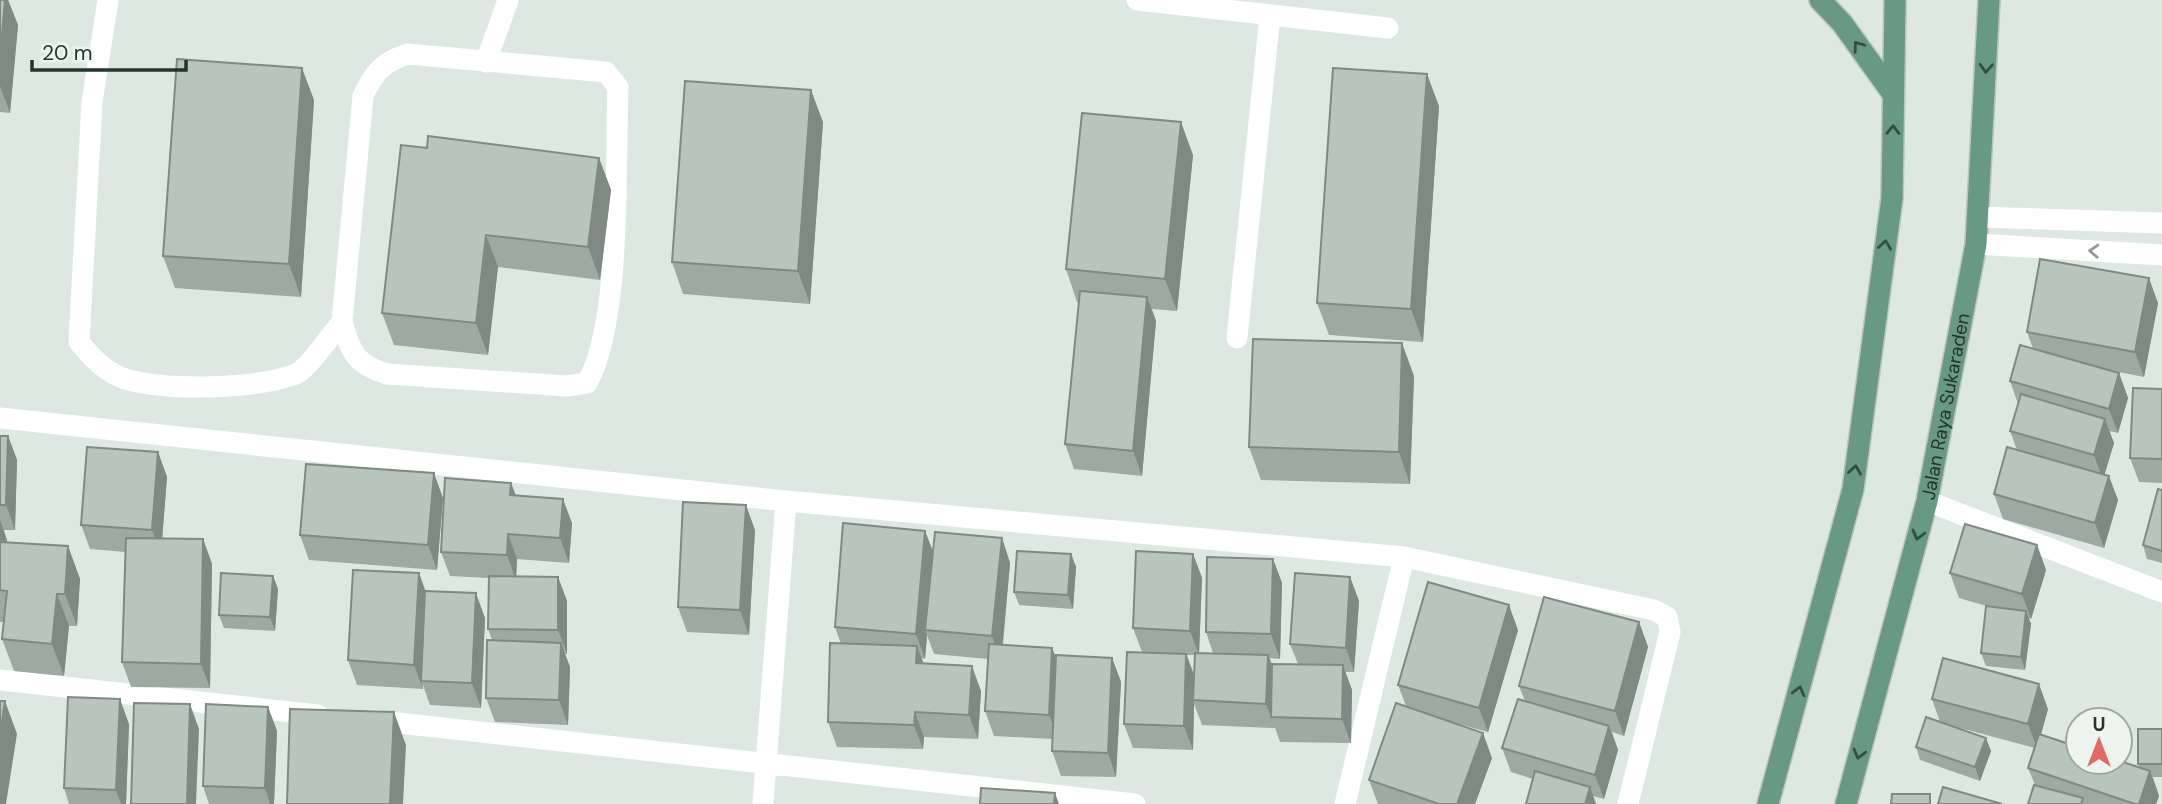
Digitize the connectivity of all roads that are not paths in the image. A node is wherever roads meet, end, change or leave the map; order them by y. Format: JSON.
{"nodes":[{"id":1,"x":108,"y":0,"type":"edge"},
{"id":2,"x":508,"y":0,"type":"edge"},
{"id":3,"x":1138,"y":0,"type":"edge"},
{"id":4,"x":1819,"y":0,"type":"edge"},
{"id":5,"x":1895,"y":0,"type":"edge"},
{"id":6,"x":1989,"y":0,"type":"edge"},
{"id":7,"x":1270,"y":15,"type":"junction"},
{"id":8,"x":1388,"y":28,"type":"dead end"},
{"id":9,"x":486,"y":62,"type":"junction"},
{"id":10,"x":1893,"y":94,"type":"junction"},
{"id":11,"x":1979,"y":217,"type":"junction"},
{"id":12,"x":2162,"y":223,"type":"edge"},
{"id":13,"x":1976,"y":244,"type":"junction"},
{"id":14,"x":2162,"y":255,"type":"edge"},
{"id":15,"x":342,"y":321,"type":"junction"},
{"id":16,"x":1237,"y":338,"type":"dead end"},
{"id":17,"x":0,"y":418,"type":"edge"},
{"id":18,"x":786,"y":501,"type":"junction"},
{"id":19,"x":1927,"y":501,"type":"junction"},
{"id":20,"x":1404,"y":557,"type":"junction"},
{"id":21,"x":2162,"y":592,"type":"edge"},
{"id":22,"x":0,"y":680,"type":"edge"},
{"id":23,"x":766,"y":764,"type":"junction"},
{"id":24,"x":763,"y":804,"type":"edge"},
{"id":25,"x":1135,"y":804,"type":"edge"},
{"id":26,"x":1345,"y":804,"type":"edge"},
{"id":27,"x":1628,"y":804,"type":"edge"},
{"id":28,"x":1769,"y":804,"type":"edge"},
{"id":29,"x":1846,"y":804,"type":"edge"}],
"edges":[{"from":1,"to":15,"type":"street"},
{"from":2,"to":9,"type":"street"},
{"from":3,"to":7,"type":"street"},
{"from":10,"to":4,"type":"main road","one_way":true},
{"from":5,"to":10,"type":"main road"},
{"from":6,"to":11,"type":"main road","name":"Jalan Raya Sukaraden","one_way":true},
{"from":7,"to":8,"type":"street"},
{"from":7,"to":16,"type":"street"},
{"from":9,"to":15,"type":"street"},
{"from":9,"to":15,"type":"street"},
{"from":28,"to":10,"type":"main road","one_way":true},
{"from":11,"to":12,"type":"street"},
{"from":11,"to":13,"type":"main road","name":"Jalan Raya Sukaraden"},
{"from":14,"to":13,"type":"street","one_way":true},
{"from":13,"to":19,"type":"main road","name":"Jalan Raya Sukaraden"},
{"from":17,"to":18,"type":"street"},
{"from":18,"to":20,"type":"street"},
{"from":18,"to":23,"type":"street"},
{"from":19,"to":21,"type":"street"},
{"from":19,"to":29,"type":"main road","name":"Jalan Raya Sukaraden","one_way":true},
{"from":20,"to":26,"type":"street"},
{"from":20,"to":27,"type":"street"},
{"from":22,"to":23,"type":"street"},
{"from":23,"to":24,"type":"street"},
{"from":23,"to":25,"type":"street"}]}
